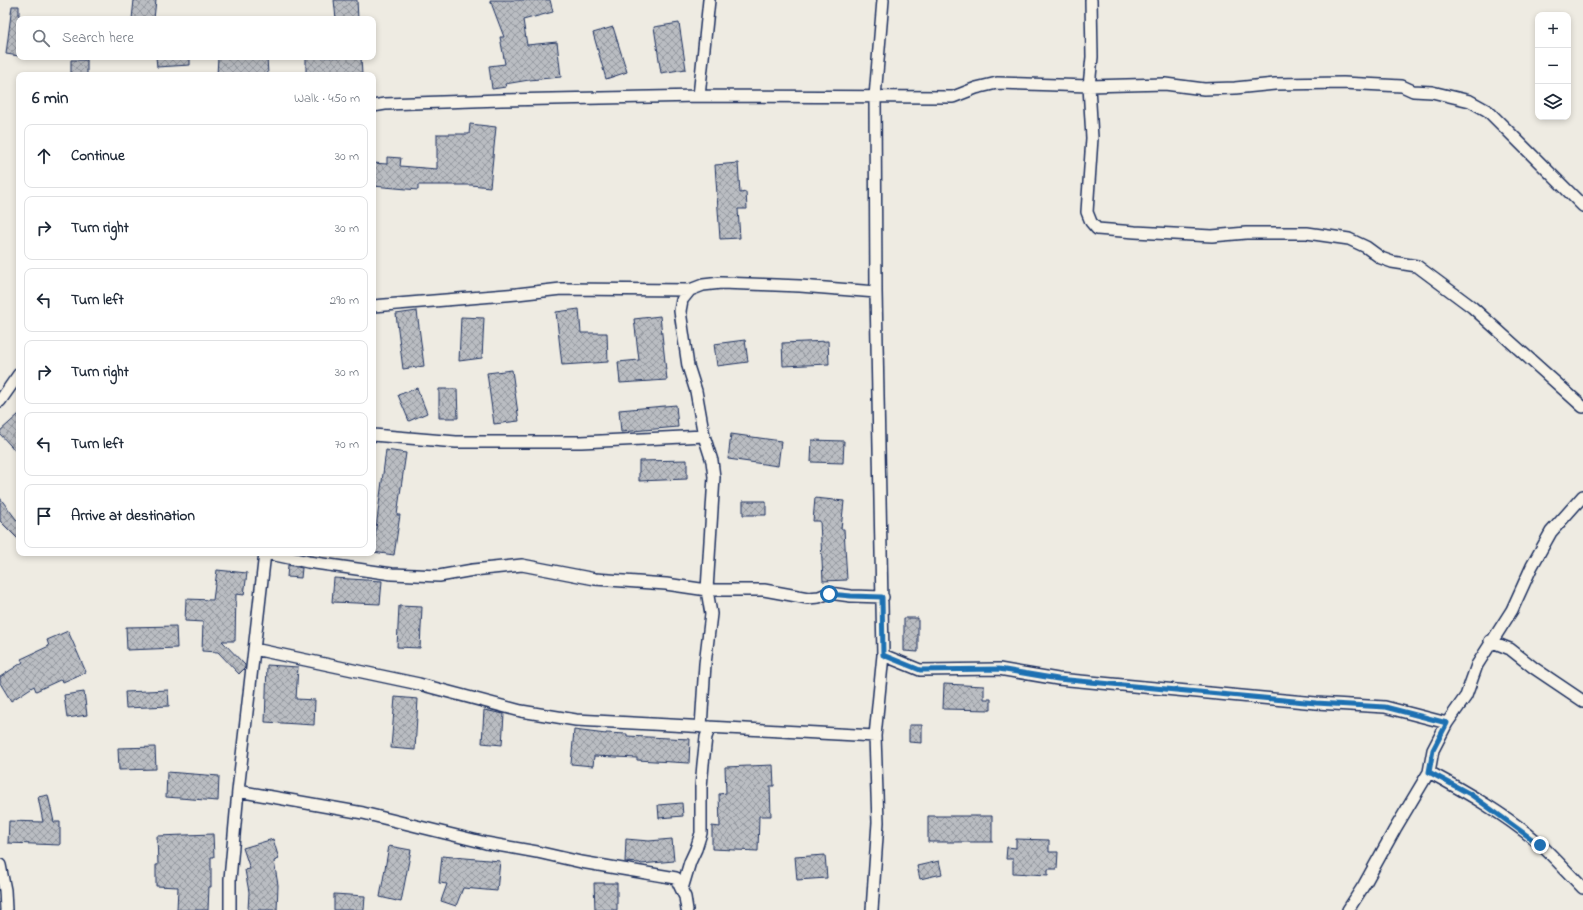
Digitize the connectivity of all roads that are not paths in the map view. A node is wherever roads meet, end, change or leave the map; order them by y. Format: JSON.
{"nodes":[{"id":1,"x":709,"y":0,"type":"edge"},
{"id":2,"x":884,"y":0,"type":"edge"},
{"id":3,"x":1091,"y":0,"type":"edge"},
{"id":4,"x":1089,"y":86,"type":"junction"},
{"id":5,"x":699,"y":96,"type":"junction"},
{"id":6,"x":875,"y":97,"type":"junction"},
{"id":7,"x":376,"y":106,"type":"edge"},
{"id":8,"x":1583,"y":206,"type":"edge"},
{"id":9,"x":690,"y":290,"type":"junction"},
{"id":10,"x":876,"y":292,"type":"junction"},
{"id":11,"x":376,"y":306,"type":"edge"},
{"id":12,"x":16,"y":378,"type":"edge"},
{"id":13,"x":0,"y":401,"type":"edge"},
{"id":14,"x":1583,"y":407,"type":"edge"},
{"id":15,"x":376,"y":436,"type":"edge"},
{"id":16,"x":704,"y":436,"type":"junction"},
{"id":17,"x":1583,"y":496,"type":"edge"},
{"id":18,"x":266,"y":556,"type":"edge"},
{"id":19,"x":280,"y":556,"type":"edge"},
{"id":20,"x":707,"y":590,"type":"junction"},
{"id":21,"x":882,"y":597,"type":"junction"},
{"id":22,"x":1490,"y":642,"type":"junction"},
{"id":23,"x":254,"y":649,"type":"junction"},
{"id":24,"x":883,"y":655,"type":"junction"},
{"id":25,"x":1583,"y":701,"type":"edge"},
{"id":26,"x":1447,"y":723,"type":"junction"},
{"id":27,"x":706,"y":727,"type":"junction"},
{"id":28,"x":875,"y":736,"type":"junction"},
{"id":29,"x":1429,"y":772,"type":"junction"},
{"id":30,"x":238,"y":791,"type":"junction"},
{"id":31,"x":0,"y":865,"type":"edge"},
{"id":32,"x":1583,"y":888,"type":"edge"},
{"id":33,"x":682,"y":889,"type":"junction"},
{"id":34,"x":6,"y":910,"type":"edge"},
{"id":35,"x":230,"y":910,"type":"edge"},
{"id":36,"x":687,"y":910,"type":"edge"},
{"id":37,"x":872,"y":910,"type":"edge"},
{"id":38,"x":1348,"y":910,"type":"edge"}],
"edges":[{"from":1,"to":5,"type":"street"},
{"from":2,"to":6,"type":"street"},
{"from":3,"to":4,"type":"street"},
{"from":4,"to":6,"type":"street"},
{"from":4,"to":8,"type":"street"},
{"from":4,"to":14,"type":"street"},
{"from":5,"to":6,"type":"street"},
{"from":5,"to":7,"type":"street"},
{"from":6,"to":10,"type":"street"},
{"from":9,"to":10,"type":"street"},
{"from":9,"to":11,"type":"street"},
{"from":9,"to":16,"type":"street"},
{"from":10,"to":21,"type":"street"},
{"from":12,"to":13,"type":"street"},
{"from":15,"to":16,"type":"street"},
{"from":16,"to":20,"type":"street"},
{"from":17,"to":22,"type":"street"},
{"from":18,"to":23,"type":"street"},
{"from":19,"to":20,"type":"street"},
{"from":20,"to":21,"type":"street"},
{"from":20,"to":27,"type":"street"},
{"from":21,"to":24,"type":"street"},
{"from":22,"to":25,"type":"street"},
{"from":22,"to":26,"type":"street"},
{"from":23,"to":27,"type":"street"},
{"from":23,"to":30,"type":"street"},
{"from":24,"to":26,"type":"street"},
{"from":24,"to":28,"type":"street"},
{"from":26,"to":29,"type":"street"},
{"from":27,"to":28,"type":"street"},
{"from":27,"to":33,"type":"street"},
{"from":28,"to":37,"type":"street"},
{"from":29,"to":32,"type":"street"},
{"from":29,"to":38,"type":"street"},
{"from":30,"to":33,"type":"street"},
{"from":30,"to":35,"type":"street"},
{"from":31,"to":34,"type":"street"},
{"from":33,"to":36,"type":"street"}]}
